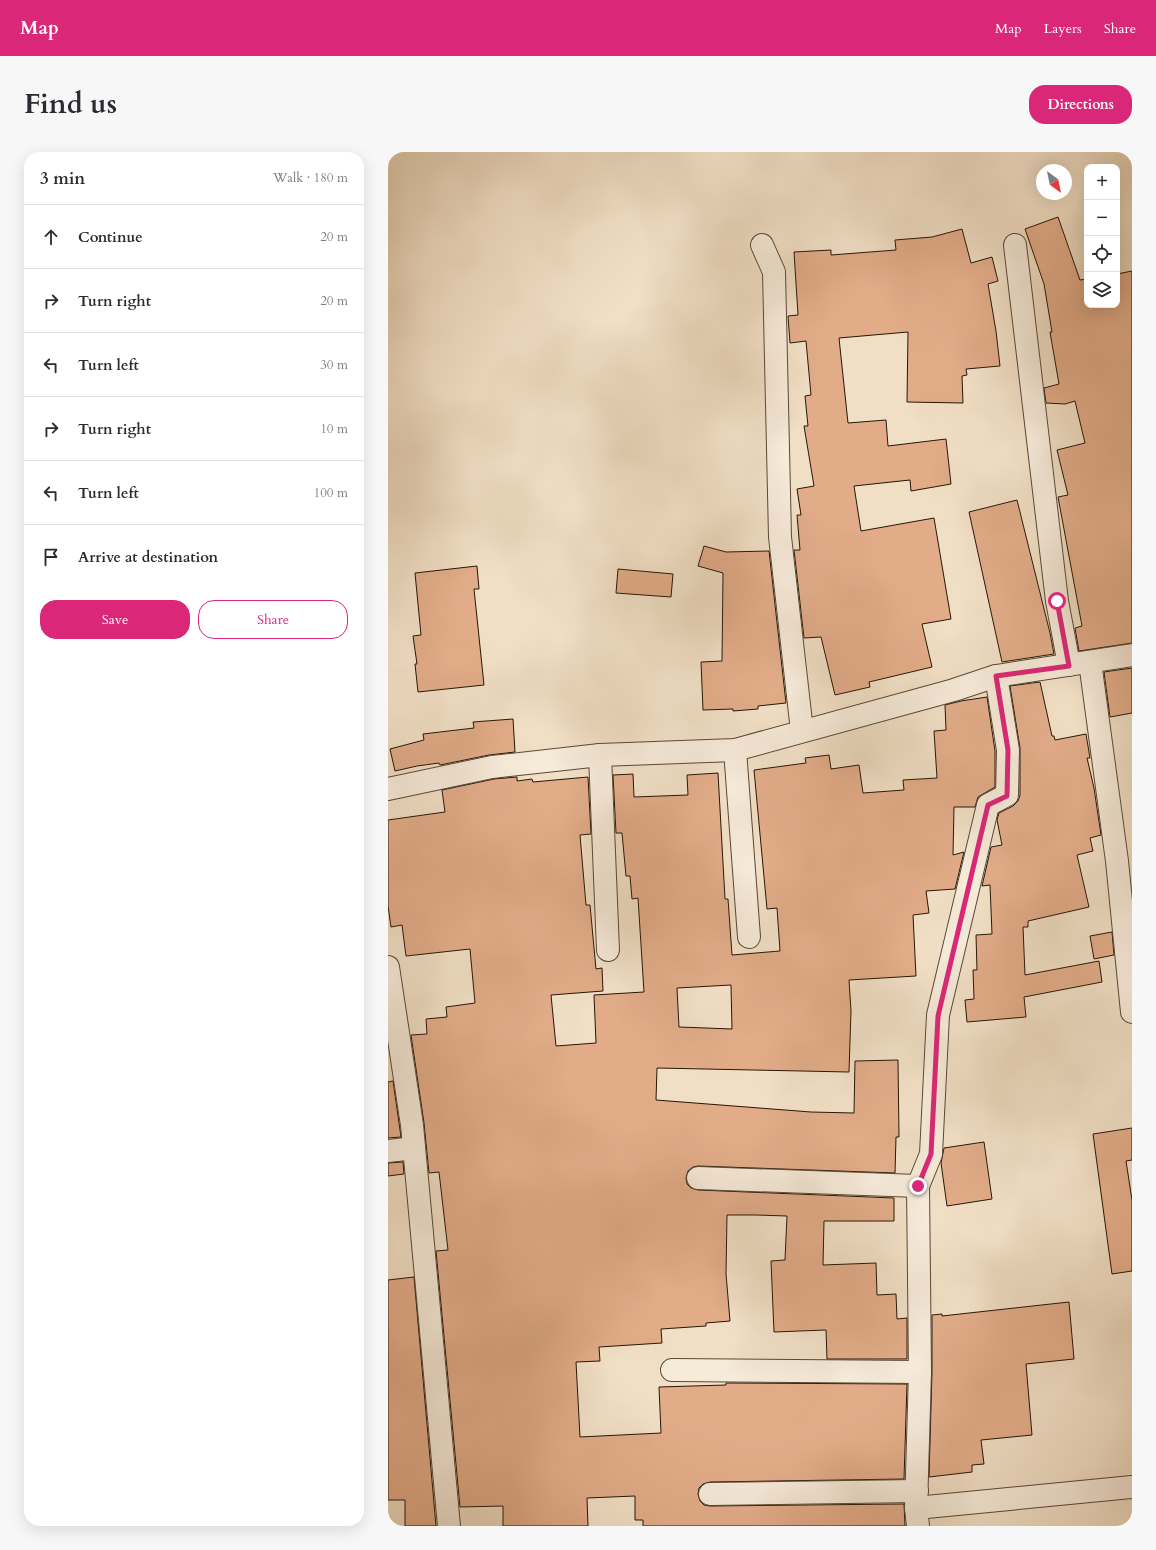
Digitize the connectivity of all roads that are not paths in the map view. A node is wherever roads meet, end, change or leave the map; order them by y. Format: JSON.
{"nodes":[{"id":1,"x":1015,"y":245,"type":"dead end"},
{"id":2,"x":762,"y":246,"type":"dead end"},
{"id":3,"x":1132,"y":655,"type":"edge"},
{"id":4,"x":1090,"y":662,"type":"junction"},
{"id":5,"x":1069,"y":666,"type":"junction"},
{"id":6,"x":996,"y":676,"type":"junction"},
{"id":7,"x":802,"y":731,"type":"junction"},
{"id":8,"x":735,"y":750,"type":"junction"},
{"id":9,"x":600,"y":755,"type":"junction"},
{"id":10,"x":388,"y":789,"type":"edge"},
{"id":11,"x":749,"y":937,"type":"dead end"},
{"id":12,"x":608,"y":950,"type":"dead end"},
{"id":13,"x":388,"y":967,"type":"edge"},
{"id":14,"x":1132,"y":1012,"type":"edge"},
{"id":15,"x":414,"y":1148,"type":"junction"},
{"id":16,"x":388,"y":1152,"type":"edge"},
{"id":17,"x":698,"y":1178,"type":"dead end"},
{"id":18,"x":918,"y":1186,"type":"junction"},
{"id":19,"x":672,"y":1370,"type":"dead end"},
{"id":20,"x":920,"y":1372,"type":"junction"},
{"id":21,"x":1132,"y":1487,"type":"edge"},
{"id":22,"x":710,"y":1494,"type":"dead end"},
{"id":23,"x":917,"y":1508,"type":"edge"},
{"id":24,"x":449,"y":1526,"type":"edge"}],
"edges":[{"from":1,"to":5,"type":"street"},
{"from":2,"to":7,"type":"street"},
{"from":3,"to":4,"type":"street"},
{"from":4,"to":5,"type":"street"},
{"from":4,"to":14,"type":"street"},
{"from":5,"to":6,"type":"street"},
{"from":6,"to":7,"type":"street"},
{"from":6,"to":18,"type":"street"},
{"from":7,"to":8,"type":"street"},
{"from":8,"to":9,"type":"street"},
{"from":8,"to":11,"type":"street"},
{"from":9,"to":10,"type":"street"},
{"from":9,"to":12,"type":"street"},
{"from":13,"to":15,"type":"street"},
{"from":15,"to":16,"type":"street"},
{"from":15,"to":24,"type":"street"},
{"from":17,"to":18,"type":"street"},
{"from":18,"to":20,"type":"street"},
{"from":19,"to":20,"type":"street"},
{"from":20,"to":23,"type":"street"},
{"from":21,"to":23,"type":"street"},
{"from":22,"to":23,"type":"street"}]}
